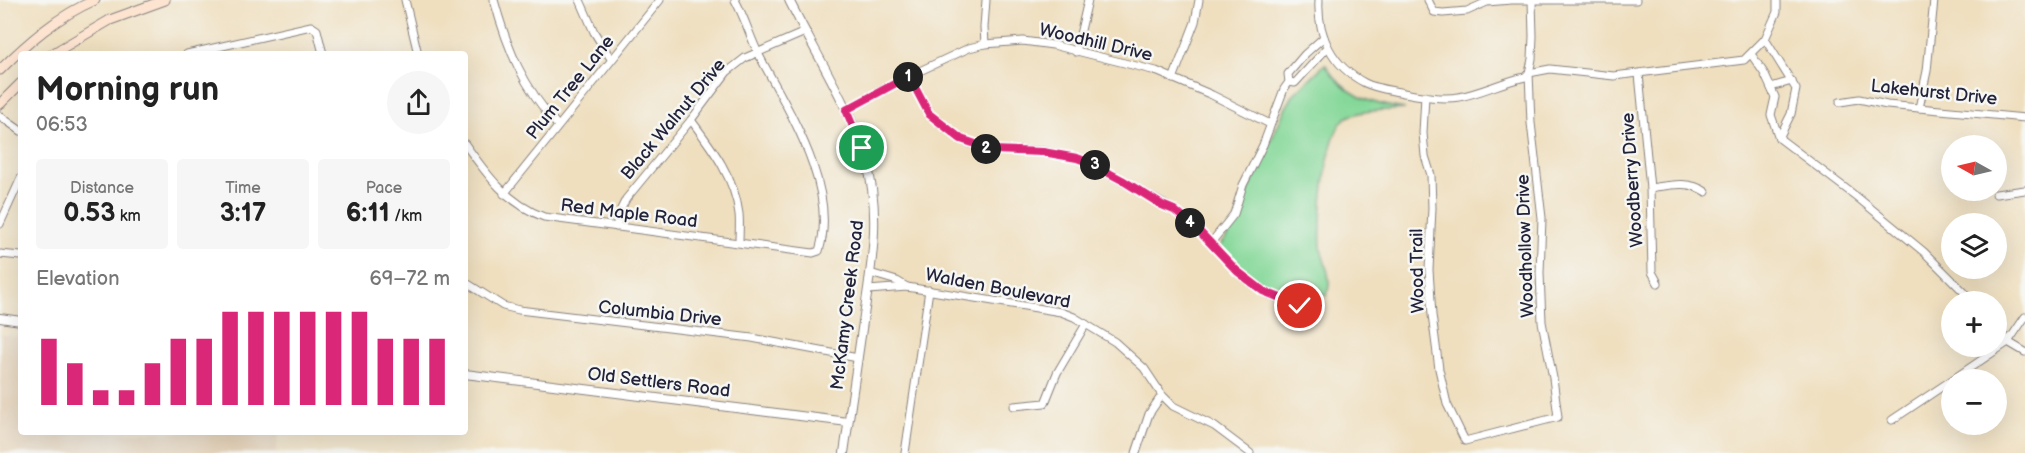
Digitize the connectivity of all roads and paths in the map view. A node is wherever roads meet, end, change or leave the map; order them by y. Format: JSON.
{"nodes":[{"id":1,"x":95,"y":0,"type":"edge"},
{"id":2,"x":161,"y":0,"type":"edge"},
{"id":3,"x":405,"y":0,"type":"edge"},
{"id":4,"x":494,"y":0,"type":"edge"},
{"id":5,"x":580,"y":0,"type":"edge"},
{"id":6,"x":660,"y":0,"type":"edge"},
{"id":7,"x":735,"y":0,"type":"edge"},
{"id":8,"x":789,"y":0,"type":"edge"},
{"id":9,"x":986,"y":0,"type":"edge"},
{"id":10,"x":1088,"y":0,"type":"edge"},
{"id":11,"x":1199,"y":0,"type":"edge"},
{"id":12,"x":1319,"y":0,"type":"edge"},
{"id":13,"x":1428,"y":0,"type":"edge"},
{"id":14,"x":1636,"y":0,"type":"edge"},
{"id":15,"x":1777,"y":0,"type":"edge"},
{"id":16,"x":1934,"y":0,"type":"edge"},
{"id":17,"x":1532,"y":1,"type":"edge"},
{"id":18,"x":1625,"y":1,"type":"edge"},
{"id":19,"x":805,"y":32,"type":"junction"},
{"id":20,"x":1324,"y":37,"type":"junction"},
{"id":21,"x":1765,"y":39,"type":"junction"},
{"id":22,"x":985,"y":44,"type":"junction"},
{"id":23,"x":1328,"y":47,"type":"junction"},
{"id":24,"x":19,"y":51,"type":"edge"},
{"id":25,"x":57,"y":51,"type":"edge"},
{"id":26,"x":200,"y":51,"type":"edge"},
{"id":27,"x":322,"y":51,"type":"edge"},
{"id":28,"x":417,"y":51,"type":"edge"},
{"id":29,"x":18,"y":52,"type":"edge"},
{"id":30,"x":1076,"y":52,"type":"junction"},
{"id":31,"x":758,"y":53,"type":"junction"},
{"id":32,"x":1750,"y":54,"type":"junction"},
{"id":33,"x":612,"y":59,"type":"junction"},
{"id":34,"x":0,"y":70,"type":"edge"},
{"id":35,"x":1529,"y":73,"type":"junction"},
{"id":36,"x":1639,"y":74,"type":"junction"},
{"id":37,"x":909,"y":76,"type":"junction"},
{"id":38,"x":1173,"y":79,"type":"junction"},
{"id":39,"x":1792,"y":81,"type":"junction"},
{"id":40,"x":1288,"y":82,"type":"junction"},
{"id":41,"x":18,"y":86,"type":"edge"},
{"id":42,"x":1771,"y":87,"type":"junction"},
{"id":43,"x":1425,"y":96,"type":"junction"},
{"id":44,"x":1840,"y":102,"type":"dead end"},
{"id":45,"x":0,"y":104,"type":"edge"},
{"id":46,"x":1919,"y":108,"type":"junction"},
{"id":47,"x":846,"y":110,"type":"junction"},
{"id":48,"x":0,"y":116,"type":"edge"},
{"id":49,"x":2025,"y":118,"type":"edge"},
{"id":50,"x":692,"y":120,"type":"junction"},
{"id":51,"x":1270,"y":124,"type":"junction"},
{"id":52,"x":558,"y":126,"type":"junction"},
{"id":53,"x":18,"y":129,"type":"edge"},
{"id":54,"x":1779,"y":138,"type":"junction"},
{"id":55,"x":468,"y":148,"type":"edge"},
{"id":56,"x":18,"y":185,"type":"edge"},
{"id":57,"x":1650,"y":188,"type":"junction"},
{"id":58,"x":2025,"y":190,"type":"edge"},
{"id":59,"x":1706,"y":192,"type":"dead end"},
{"id":60,"x":2007,"y":192,"type":"edge"},
{"id":61,"x":504,"y":194,"type":"junction"},
{"id":62,"x":0,"y":224,"type":"edge"},
{"id":63,"x":616,"y":227,"type":"junction"},
{"id":64,"x":739,"y":243,"type":"junction"},
{"id":65,"x":1210,"y":244,"type":"junction"},
{"id":66,"x":0,"y":254,"type":"edge"},
{"id":67,"x":18,"y":256,"type":"edge"},
{"id":68,"x":870,"y":273,"type":"junction"},
{"id":69,"x":468,"y":284,"type":"edge"},
{"id":70,"x":1658,"y":284,"type":"dead end"},
{"id":71,"x":907,"y":287,"type":"junction"},
{"id":72,"x":867,"y":290,"type":"junction"},
{"id":73,"x":929,"y":290,"type":"junction"},
{"id":74,"x":1963,"y":291,"type":"edge"},
{"id":75,"x":1314,"y":310,"type":"dead end"},
{"id":76,"x":2025,"y":317,"type":"edge"},
{"id":77,"x":0,"y":318,"type":"edge"},
{"id":78,"x":18,"y":321,"type":"edge"},
{"id":79,"x":1086,"y":324,"type":"junction"},
{"id":80,"x":2008,"y":342,"type":"junction"},
{"id":81,"x":2025,"y":352,"type":"edge"},
{"id":82,"x":858,"y":358,"type":"junction"},
{"id":83,"x":1968,"y":369,"type":"edge"},
{"id":84,"x":468,"y":374,"type":"edge"},
{"id":85,"x":1941,"y":387,"type":"edge"},
{"id":86,"x":1162,"y":395,"type":"junction"},
{"id":87,"x":1014,"y":406,"type":"dead end"},
{"id":88,"x":1892,"y":420,"type":"dead end"},
{"id":89,"x":848,"y":422,"type":"junction"},
{"id":90,"x":1465,"y":441,"type":"joint"},
{"id":91,"x":844,"y":453,"type":"edge"},
{"id":92,"x":905,"y":453,"type":"edge"},
{"id":93,"x":1136,"y":453,"type":"edge"},
{"id":94,"x":1250,"y":453,"type":"edge"}],
"edges":[{"from":1,"to":24,"type":"main road"},
{"from":2,"to":25,"type":"main road"},
{"from":3,"to":28,"type":"street"},
{"from":4,"to":52,"type":"street"},
{"from":5,"to":33,"type":"street"},
{"from":6,"to":33,"type":"street","name":"Plum Tree Lane"},
{"from":7,"to":31,"type":"street"},
{"from":8,"to":19,"type":"street","name":"McKamy Creek Road"},
{"from":9,"to":22,"type":"street"},
{"from":10,"to":30,"type":"street"},
{"from":11,"to":38,"type":"street"},
{"from":12,"to":20,"type":"street"},
{"from":13,"to":17,"type":"street"},
{"from":14,"to":18,"type":"street"},
{"from":15,"to":21,"type":"street"},
{"from":16,"to":46,"type":"street"},
{"from":17,"to":18,"type":"street"},
{"from":17,"to":35,"type":"street","name":"Woodhollow Drive"},
{"from":19,"to":31,"type":"street","name":"Black Walnut Drive"},
{"from":19,"to":47,"type":"street","name":"McKamy Creek Road"},
{"from":20,"to":23,"type":"street"},
{"from":20,"to":40,"type":"street"},
{"from":21,"to":32,"type":"street"},
{"from":21,"to":39,"type":"street"},
{"from":22,"to":30,"type":"street","name":"Woodhill Drive"},
{"from":22,"to":37,"type":"street","name":"Woodhill Drive"},
{"from":23,"to":40,"type":"street"},
{"from":23,"to":43,"type":"street"},
{"from":26,"to":27,"type":"street"},
{"from":29,"to":34,"type":"main road"},
{"from":30,"to":38,"type":"street","name":"Woodhill Drive"},
{"from":31,"to":50,"type":"street","name":"Black Walnut Drive"},
{"from":31,"to":64,"type":"street","name":"Red Maple Road"},
{"from":32,"to":36,"type":"street"},
{"from":32,"to":42,"type":"street"},
{"from":33,"to":52,"type":"street","name":"Plum Tree Lane"},
{"from":35,"to":36,"type":"street"},
{"from":35,"to":43,"type":"street"},
{"from":35,"to":90,"type":"street","name":"Woodhollow Drive"},
{"from":36,"to":57,"type":"street","name":"Woodberry Drive"},
{"from":37,"to":47,"type":"street","name":"Woodhill Drive"},
{"from":37,"to":65,"type":"street"},
{"from":38,"to":51,"type":"street","name":"Woodhill Drive"},
{"from":39,"to":42,"type":"street"},
{"from":39,"to":54,"type":"street"},
{"from":40,"to":51,"type":"street"},
{"from":41,"to":45,"type":"main road"},
{"from":42,"to":54,"type":"street"},
{"from":43,"to":90,"type":"street","name":"Wood Trail"},
{"from":44,"to":46,"type":"street","name":"Lakehurst Drive"},
{"from":46,"to":49,"type":"street","name":"Lakehurst Drive"},
{"from":47,"to":68,"type":"street","name":"McKamy Creek Road"},
{"from":48,"to":53,"type":"street"},
{"from":50,"to":63,"type":"street","name":"Black Walnut Drive"},
{"from":50,"to":64,"type":"street"},
{"from":51,"to":65,"type":"street"},
{"from":52,"to":61,"type":"street","name":"Plum Tree Lane"},
{"from":54,"to":74,"type":"street"},
{"from":55,"to":61,"type":"street","name":"Red Maple Road"},
{"from":56,"to":62,"type":"street"},
{"from":57,"to":59,"type":"street"},
{"from":57,"to":70,"type":"street","name":"Woodberry Drive"},
{"from":58,"to":60,"type":"street"},
{"from":61,"to":63,"type":"street","name":"Red Maple Road"},
{"from":63,"to":64,"type":"street","name":"Red Maple Road"},
{"from":65,"to":75,"type":"street"},
{"from":66,"to":67,"type":"street"},
{"from":68,"to":71,"type":"street","name":"Walden Boulevard"},
{"from":68,"to":72,"type":"street","name":"McKamy Creek Road"},
{"from":69,"to":82,"type":"street","name":"Columbia Drive"},
{"from":71,"to":72,"type":"street","name":"Walden Boulevard"},
{"from":71,"to":73,"type":"street","name":"Walden Boulevard"},
{"from":72,"to":82,"type":"street","name":"McKamy Creek Road"},
{"from":73,"to":79,"type":"street","name":"Walden Boulevard"},
{"from":73,"to":92,"type":"street"},
{"from":76,"to":80,"type":"street"},
{"from":77,"to":78,"type":"street"},
{"from":79,"to":86,"type":"street","name":"Walden Boulevard"},
{"from":79,"to":87,"type":"street"},
{"from":80,"to":81,"type":"street"},
{"from":80,"to":83,"type":"street"},
{"from":82,"to":89,"type":"street","name":"McKamy Creek Road"},
{"from":84,"to":89,"type":"street","name":"Old Settlers Road"},
{"from":85,"to":88,"type":"street"},
{"from":86,"to":93,"type":"street"},
{"from":86,"to":94,"type":"street","name":"Walden Boulevard"},
{"from":89,"to":91,"type":"street","name":"McKamy Creek Road"}]}
